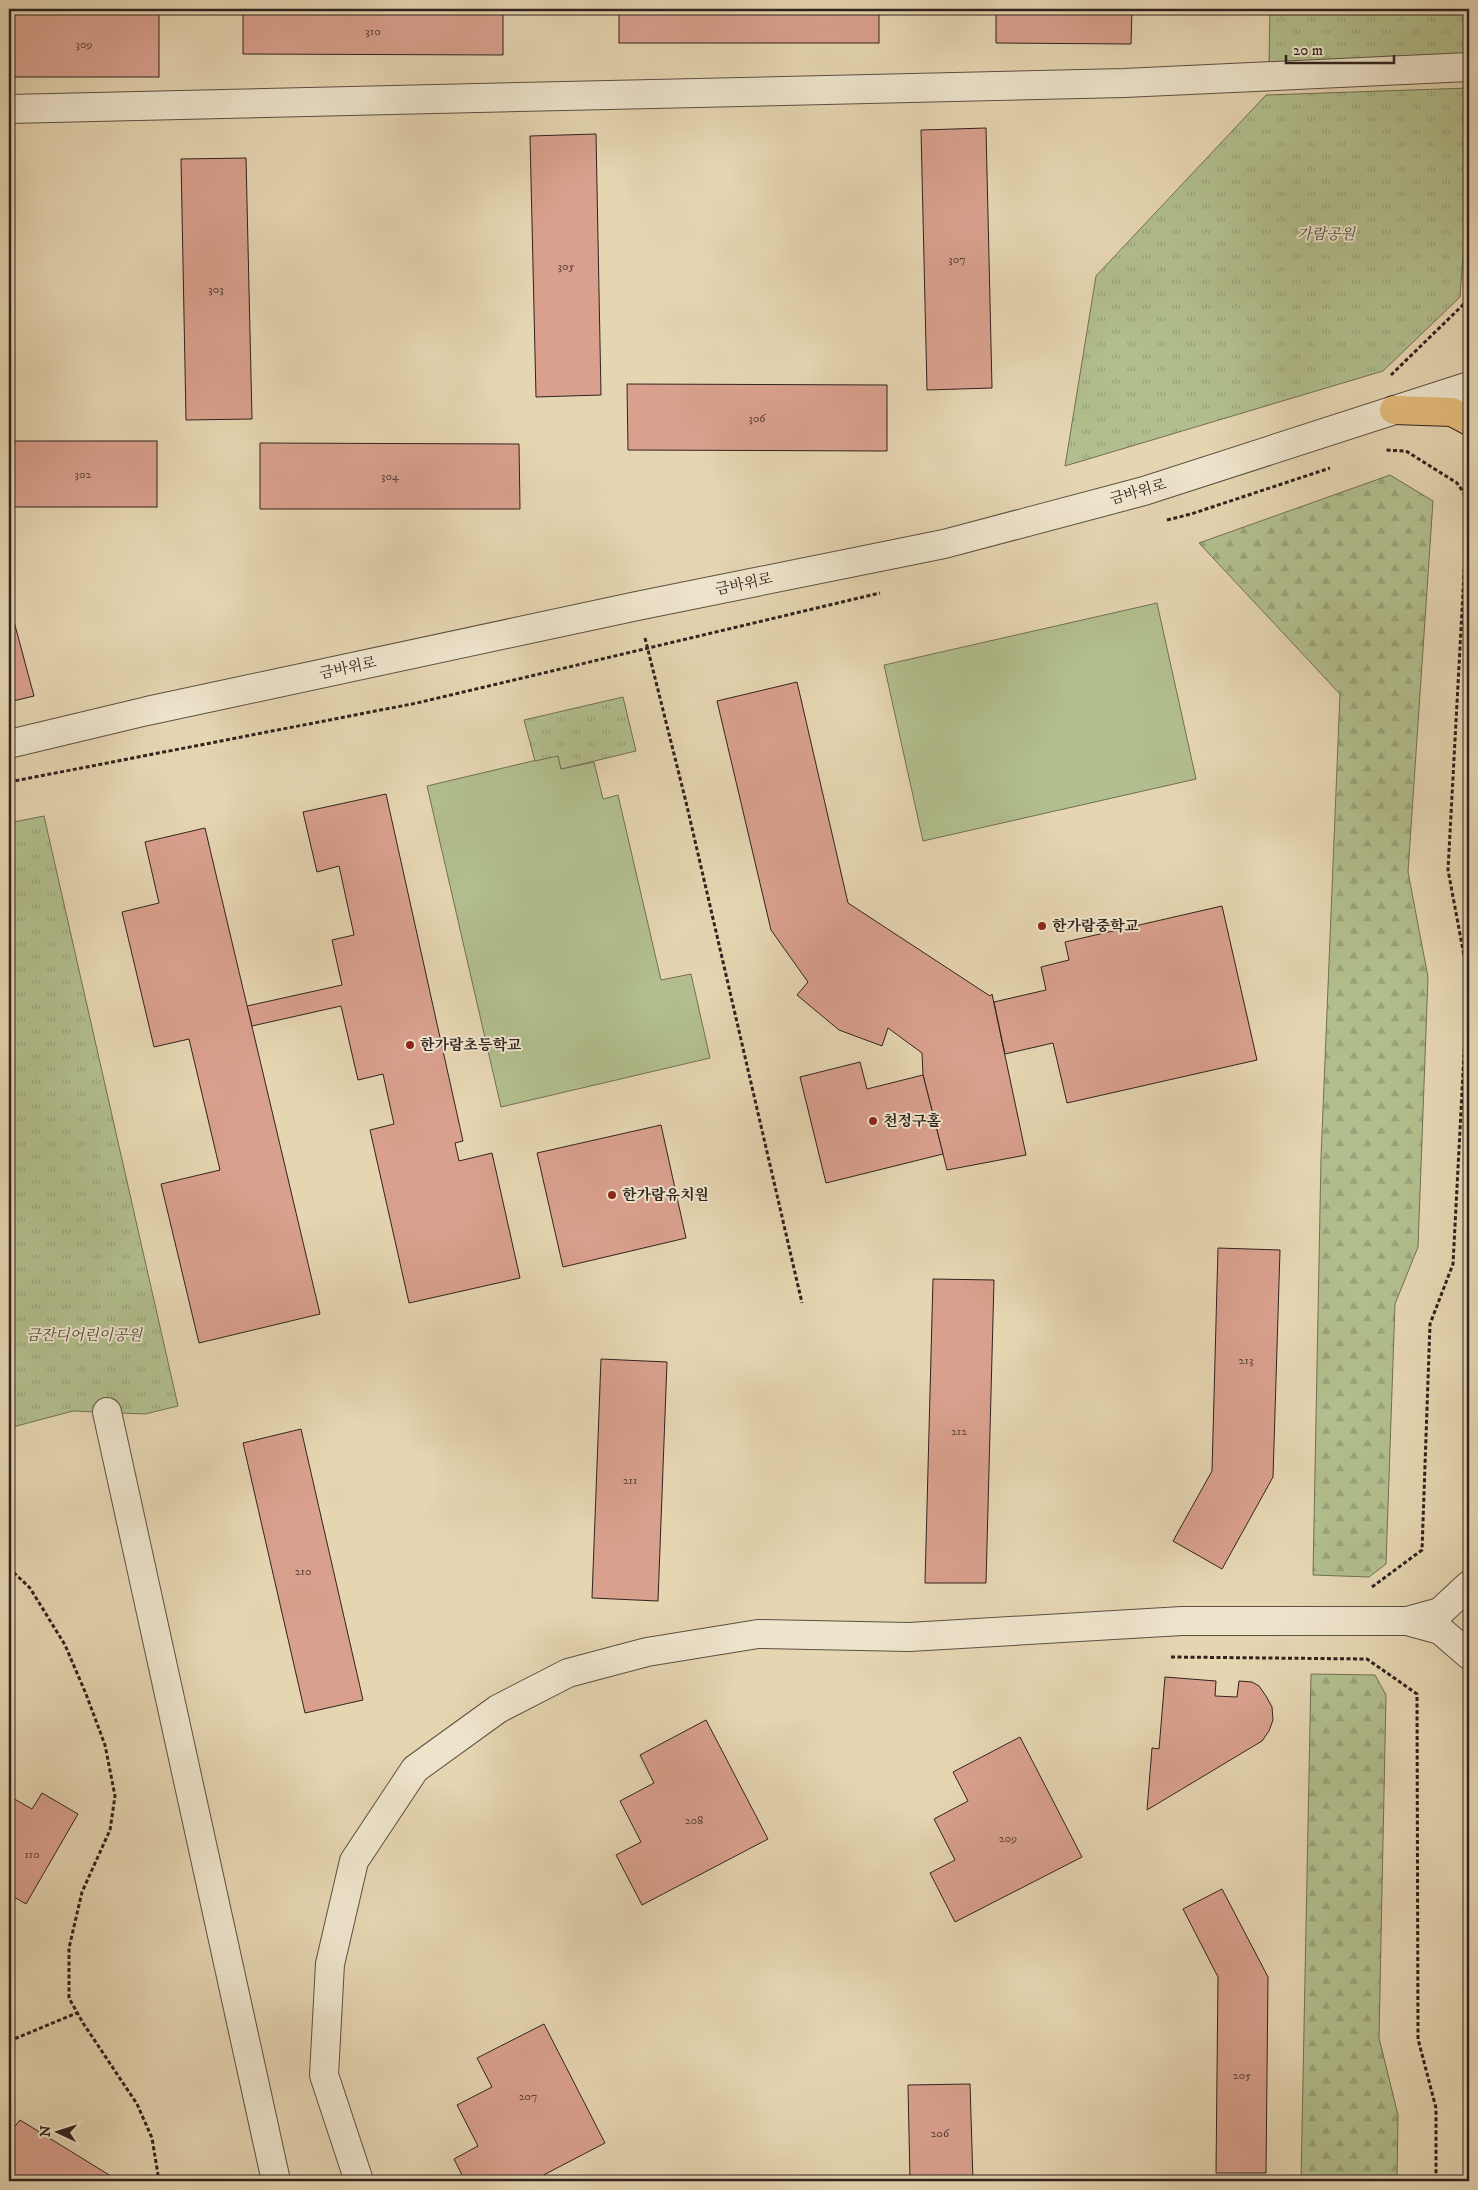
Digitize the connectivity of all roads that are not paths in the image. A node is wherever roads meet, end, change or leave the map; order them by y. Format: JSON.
{"nodes":[{"id":1,"x":1469,"y":67,"type":"edge"},
{"id":2,"x":9,"y":109,"type":"edge"},
{"id":3,"x":1469,"y":386,"type":"edge"},
{"id":4,"x":1394,"y":410,"type":"junction"},
{"id":5,"x":1469,"y":420,"type":"edge"},
{"id":6,"x":9,"y":744,"type":"edge"},
{"id":7,"x":107,"y":1412,"type":"dead end"},
{"id":8,"x":1469,"y":1585,"type":"edge"},
{"id":9,"x":1407,"y":1622,"type":"junction"},
{"id":10,"x":1469,"y":1655,"type":"edge"},
{"id":11,"x":276,"y":2181,"type":"edge"},
{"id":12,"x":359,"y":2181,"type":"edge"}],
"edges":[{"from":1,"to":2,"type":"street"},
{"from":3,"to":4,"type":"street","name":"금바위로"},
{"from":4,"to":5,"type":"main road"},
{"from":4,"to":6,"type":"street","name":"금바위로"},
{"from":7,"to":11,"type":"street"},
{"from":8,"to":9,"type":"street"},
{"from":9,"to":10,"type":"street"},
{"from":9,"to":12,"type":"street"}]}
